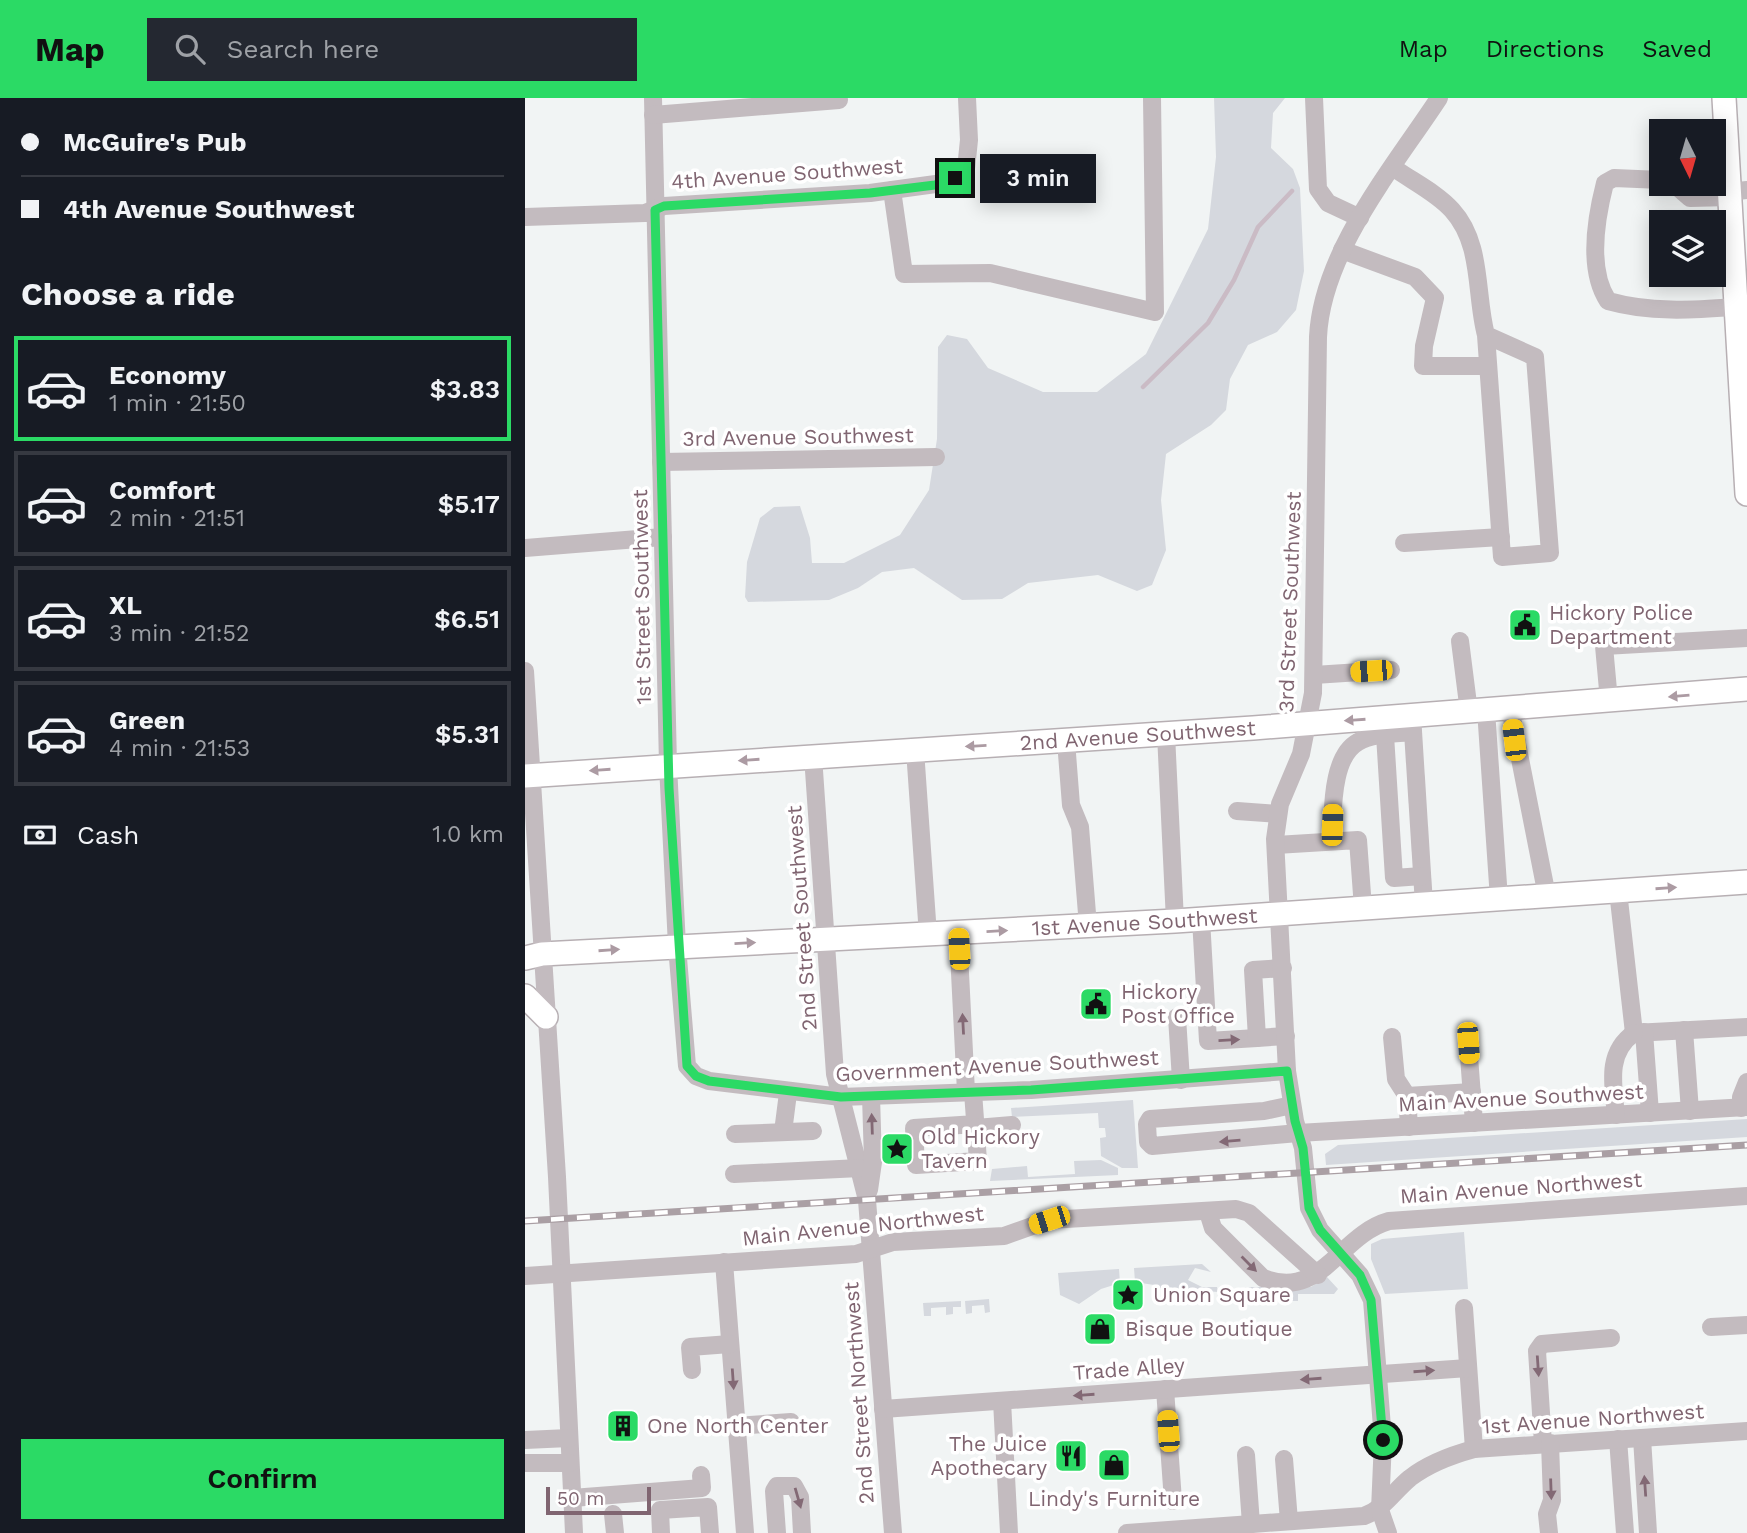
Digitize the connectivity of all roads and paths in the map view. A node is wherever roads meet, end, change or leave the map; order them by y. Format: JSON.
{"nodes":[{"id":1,"x":967,"y":98,"type":"edge"},
{"id":2,"x":1152,"y":98,"type":"edge"},
{"id":3,"x":1314,"y":98,"type":"edge"},
{"id":4,"x":1439,"y":98,"type":"edge"},
{"id":5,"x":1724,"y":98,"type":"edge"},
{"id":6,"x":839,"y":100,"type":"edge"},
{"id":7,"x":653,"y":107,"type":"edge"},
{"id":8,"x":1394,"y":167,"type":"junction"},
{"id":9,"x":1649,"y":179,"type":"edge"},
{"id":10,"x":892,"y":190,"type":"junction"},
{"id":11,"x":1735,"y":193,"type":"edge"},
{"id":12,"x":1688,"y":196,"type":"edge"},
{"id":13,"x":1708,"y":196,"type":"edge"},
{"id":14,"x":655,"y":210,"type":"junction"},
{"id":15,"x":525,"y":217,"type":"edge"},
{"id":16,"x":1360,"y":218,"type":"junction"},
{"id":17,"x":1342,"y":250,"type":"junction"},
{"id":18,"x":1736,"y":307,"type":"junction"},
{"id":19,"x":1486,"y":335,"type":"junction"},
{"id":20,"x":1488,"y":366,"type":"junction"},
{"id":21,"x":1745,"y":421,"type":"edge"},
{"id":22,"x":936,"y":457,"type":"dead end"},
{"id":23,"x":661,"y":462,"type":"junction"},
{"id":24,"x":1747,"y":494,"type":"edge"},
{"id":25,"x":663,"y":537,"type":"junction"},
{"id":26,"x":1501,"y":537,"type":"junction"},
{"id":27,"x":1404,"y":544,"type":"dead end"},
{"id":28,"x":525,"y":548,"type":"edge"},
{"id":29,"x":1747,"y":638,"type":"edge"},
{"id":30,"x":1460,"y":641,"type":"dead end"},
{"id":31,"x":1391,"y":670,"type":"dead end"},
{"id":32,"x":525,"y":671,"type":"edge"},
{"id":33,"x":1314,"y":675,"type":"junction"},
{"id":34,"x":1747,"y":689,"type":"edge"},
{"id":35,"x":1609,"y":701,"type":"junction"},
{"id":36,"x":1510,"y":708,"type":"junction"},
{"id":37,"x":1477,"y":711,"type":"junction"},
{"id":38,"x":1308,"y":724,"type":"junction"},
{"id":39,"x":1412,"y":724,"type":"junction"},
{"id":40,"x":1166,"y":734,"type":"junction"},
{"id":41,"x":1385,"y":735,"type":"junction"},
{"id":42,"x":1066,"y":741,"type":"junction"},
{"id":43,"x":915,"y":750,"type":"junction"},
{"id":44,"x":813,"y":756,"type":"junction"},
{"id":45,"x":668,"y":765,"type":"junction"},
{"id":46,"x":527,"y":776,"type":"edge"},
{"id":47,"x":1237,"y":811,"type":"dead end"},
{"id":48,"x":1278,"y":814,"type":"junction"},
{"id":49,"x":1332,"y":825,"type":"dead end"},
{"id":50,"x":1276,"y":845,"type":"junction"},
{"id":51,"x":1422,"y":876,"type":"junction"},
{"id":52,"x":1747,"y":881,"type":"edge"},
{"id":53,"x":1618,"y":891,"type":"junction"},
{"id":54,"x":1546,"y":896,"type":"junction"},
{"id":55,"x":1499,"y":899,"type":"junction"},
{"id":56,"x":1424,"y":904,"type":"junction"},
{"id":57,"x":1363,"y":908,"type":"junction"},
{"id":58,"x":1280,"y":914,"type":"junction"},
{"id":59,"x":1201,"y":919,"type":"junction"},
{"id":60,"x":1175,"y":921,"type":"junction"},
{"id":61,"x":1089,"y":926,"type":"junction"},
{"id":62,"x":958,"y":933,"type":"junction"},
{"id":63,"x":928,"y":935,"type":"junction"},
{"id":64,"x":825,"y":939,"type":"junction"},
{"id":65,"x":677,"y":946,"type":"junction"},
{"id":66,"x":533,"y":956,"type":"edge"},
{"id":67,"x":1283,"y":968,"type":"junction"},
{"id":68,"x":525,"y":996,"type":"edge"},
{"id":69,"x":546,"y":1017,"type":"junction"},
{"id":70,"x":1177,"y":1017,"type":"dead end"},
{"id":71,"x":1747,"y":1027,"type":"edge"},
{"id":72,"x":1684,"y":1030,"type":"junction"},
{"id":73,"x":1646,"y":1032,"type":"junction"},
{"id":74,"x":1286,"y":1036,"type":"junction"},
{"id":75,"x":1392,"y":1037,"type":"dead end"},
{"id":76,"x":1257,"y":1038,"type":"junction"},
{"id":77,"x":1468,"y":1043,"type":"dead end"},
{"id":78,"x":1287,"y":1071,"type":"junction"},
{"id":79,"x":1181,"y":1080,"type":"junction"},
{"id":80,"x":709,"y":1081,"type":"joint"},
{"id":81,"x":1747,"y":1082,"type":"edge"},
{"id":82,"x":970,"y":1092,"type":"junction"},
{"id":83,"x":1472,"y":1092,"type":"junction"},
{"id":84,"x":788,"y":1093,"type":"junction"},
{"id":85,"x":871,"y":1096,"type":"junction"},
{"id":86,"x":1407,"y":1096,"type":"junction"},
{"id":87,"x":841,"y":1097,"type":"junction"},
{"id":88,"x":1292,"y":1105,"type":"junction"},
{"id":89,"x":1744,"y":1108,"type":"edge"},
{"id":90,"x":1690,"y":1111,"type":"junction"},
{"id":91,"x":1650,"y":1113,"type":"junction"},
{"id":92,"x":1616,"y":1115,"type":"junction"},
{"id":93,"x":1474,"y":1123,"type":"junction"},
{"id":94,"x":1013,"y":1125,"type":"dead end"},
{"id":95,"x":1409,"y":1126,"type":"junction"},
{"id":96,"x":813,"y":1131,"type":"dead end"},
{"id":97,"x":783,"y":1132,"type":"junction"},
{"id":98,"x":1298,"y":1133,"type":"junction"},
{"id":99,"x":735,"y":1134,"type":"dead end"},
{"id":100,"x":860,"y":1168,"type":"junction"},
{"id":101,"x":734,"y":1174,"type":"dead end"},
{"id":102,"x":1747,"y":1196,"type":"edge"},
{"id":103,"x":867,"y":1200,"type":"junction"},
{"id":104,"x":1208,"y":1212,"type":"junction"},
{"id":105,"x":870,"y":1250,"type":"junction"},
{"id":106,"x":1340,"y":1252,"type":"junction"},
{"id":107,"x":724,"y":1262,"type":"junction"},
{"id":108,"x":562,"y":1273,"type":"junction"},
{"id":109,"x":1318,"y":1275,"type":"junction"},
{"id":110,"x":525,"y":1276,"type":"edge"},
{"id":111,"x":1464,"y":1308,"type":"dead end"},
{"id":112,"x":1747,"y":1325,"type":"edge"},
{"id":113,"x":1711,"y":1327,"type":"dead end"},
{"id":114,"x":1611,"y":1338,"type":"dead end"},
{"id":115,"x":730,"y":1344,"type":"junction"},
{"id":116,"x":1468,"y":1368,"type":"junction"},
{"id":117,"x":692,"y":1370,"type":"dead end"},
{"id":118,"x":1379,"y":1374,"type":"junction"},
{"id":119,"x":1165,"y":1389,"type":"junction"},
{"id":120,"x":1002,"y":1401,"type":"junction"},
{"id":121,"x":883,"y":1409,"type":"junction"},
{"id":122,"x":791,"y":1422,"type":"dead end"},
{"id":123,"x":736,"y":1426,"type":"junction"},
{"id":124,"x":1747,"y":1431,"type":"edge"},
{"id":125,"x":569,"y":1438,"type":"junction"},
{"id":126,"x":1642,"y":1438,"type":"junction"},
{"id":127,"x":1618,"y":1439,"type":"junction"},
{"id":128,"x":525,"y":1440,"type":"edge"},
{"id":129,"x":1547,"y":1444,"type":"junction"},
{"id":130,"x":1474,"y":1449,"type":"junction"},
{"id":131,"x":1246,"y":1455,"type":"dead end"},
{"id":132,"x":1285,"y":1460,"type":"dead end"},
{"id":133,"x":525,"y":1463,"type":"edge"},
{"id":134,"x":571,"y":1463,"type":"junction"},
{"id":135,"x":701,"y":1475,"type":"dead end"},
{"id":136,"x":572,"y":1498,"type":"junction"},
{"id":137,"x":1380,"y":1510,"type":"junction"},
{"id":138,"x":613,"y":1514,"type":"dead end"},
{"id":139,"x":1289,"y":1521,"type":"junction"},
{"id":140,"x":1251,"y":1524,"type":"junction"},
{"id":141,"x":1175,"y":1530,"type":"junction"},
{"id":142,"x":574,"y":1533,"type":"edge"},
{"id":143,"x":615,"y":1533,"type":"edge"},
{"id":144,"x":661,"y":1533,"type":"edge"},
{"id":145,"x":710,"y":1533,"type":"edge"},
{"id":146,"x":745,"y":1533,"type":"edge"},
{"id":147,"x":777,"y":1533,"type":"edge"},
{"id":148,"x":802,"y":1533,"type":"edge"},
{"id":149,"x":893,"y":1533,"type":"edge"},
{"id":150,"x":1009,"y":1533,"type":"edge"},
{"id":151,"x":1127,"y":1533,"type":"edge"},
{"id":152,"x":1388,"y":1533,"type":"edge"},
{"id":153,"x":1549,"y":1533,"type":"edge"},
{"id":154,"x":1625,"y":1533,"type":"edge"},
{"id":155,"x":1648,"y":1533,"type":"edge"}],
"edges":[{"from":1,"to":10,"type":"street","name":"4th Avenue Southwest"},
{"from":2,"to":10,"type":"street"},
{"from":3,"to":16,"type":"street"},
{"from":4,"to":8,"type":"street","name":"3rd Street Southwest"},
{"from":5,"to":11,"type":"main road"},
{"from":6,"to":7,"type":"street"},
{"from":7,"to":14,"type":"street","name":"1st Street Southwest"},
{"from":8,"to":16,"type":"street","name":"3rd Street Southwest"},
{"from":8,"to":19,"type":"street"},
{"from":9,"to":18,"type":"street"},
{"from":10,"to":14,"type":"street","name":"4th Avenue Southwest"},
{"from":11,"to":18,"type":"main road"},
{"from":12,"to":13,"type":"street"},
{"from":14,"to":15,"type":"street","name":"4th Avenue Southwest"},
{"from":14,"to":23,"type":"street","name":"1st Street Southwest"},
{"from":16,"to":17,"type":"street","name":"3rd Street Southwest"},
{"from":17,"to":20,"type":"street"},
{"from":17,"to":33,"type":"street","name":"3rd Street Southwest"},
{"from":18,"to":21,"type":"main road"},
{"from":19,"to":20,"type":"street"},
{"from":19,"to":26,"type":"street"},
{"from":20,"to":26,"type":"street"},
{"from":21,"to":24,"type":"main road"},
{"from":22,"to":23,"type":"street","name":"3rd Avenue Southwest"},
{"from":23,"to":25,"type":"street","name":"1st Street Southwest"},
{"from":25,"to":28,"type":"street"},
{"from":25,"to":45,"type":"street","name":"1st Street Southwest"},
{"from":26,"to":27,"type":"street"},
{"from":29,"to":35,"type":"street"},
{"from":30,"to":37,"type":"street"},
{"from":31,"to":33,"type":"street"},
{"from":32,"to":46,"type":"street"},
{"from":33,"to":38,"type":"street","name":"3rd Street Southwest"},
{"from":34,"to":35,"type":"main road","name":"2nd Avenue Southwest","one_way":true},
{"from":35,"to":36,"type":"main road","name":"2nd Avenue Southwest"},
{"from":36,"to":37,"type":"main road","name":"2nd Avenue Southwest"},
{"from":36,"to":54,"type":"street"},
{"from":37,"to":39,"type":"main road","name":"2nd Avenue Southwest"},
{"from":37,"to":55,"type":"street"},
{"from":39,"to":38,"type":"main road","name":"2nd Avenue Southwest","one_way":true},
{"from":38,"to":40,"type":"main road","name":"2nd Avenue Southwest"},
{"from":38,"to":48,"type":"street","name":"3rd Street Southwest"},
{"from":39,"to":41,"type":"street"},
{"from":39,"to":51,"type":"street"},
{"from":40,"to":42,"type":"main road","name":"2nd Avenue Southwest"},
{"from":40,"to":60,"type":"street"},
{"from":41,"to":49,"type":"street"},
{"from":41,"to":51,"type":"street"},
{"from":42,"to":43,"type":"main road","name":"2nd Avenue Southwest","one_way":true},
{"from":42,"to":61,"type":"street"},
{"from":43,"to":44,"type":"main road","name":"2nd Avenue Southwest"},
{"from":43,"to":63,"type":"street"},
{"from":44,"to":45,"type":"main road","name":"2nd Avenue Southwest","one_way":true},
{"from":44,"to":64,"type":"street","name":"2nd Street Southwest"},
{"from":45,"to":46,"type":"main road","name":"2nd Avenue Southwest","one_way":true},
{"from":45,"to":65,"type":"street","name":"1st Street Southwest"},
{"from":46,"to":66,"type":"street"},
{"from":47,"to":48,"type":"street"},
{"from":48,"to":50,"type":"street","name":"3rd Street Southwest"},
{"from":50,"to":57,"type":"street"},
{"from":50,"to":58,"type":"street","name":"3rd Street Southwest"},
{"from":51,"to":56,"type":"street"},
{"from":53,"to":52,"type":"main road","name":"1st Avenue Southwest","one_way":true},
{"from":53,"to":54,"type":"main road","name":"1st Avenue Southwest"},
{"from":53,"to":73,"type":"street"},
{"from":54,"to":55,"type":"main road","name":"1st Avenue Southwest"},
{"from":55,"to":56,"type":"main road","name":"1st Avenue Southwest"},
{"from":56,"to":57,"type":"main road","name":"1st Avenue Southwest"},
{"from":57,"to":58,"type":"main road","name":"1st Avenue Southwest"},
{"from":58,"to":59,"type":"main road","name":"1st Avenue Southwest"},
{"from":58,"to":67,"type":"street","name":"3rd Street Southwest"},
{"from":59,"to":60,"type":"main road","name":"1st Avenue Southwest"},
{"from":59,"to":76,"type":"street","one_way":true},
{"from":60,"to":61,"type":"main road","name":"1st Avenue Southwest"},
{"from":62,"to":61,"type":"main road","name":"1st Avenue Southwest","one_way":true},
{"from":62,"to":63,"type":"main road","name":"1st Avenue Southwest"},
{"from":82,"to":62,"type":"street","one_way":true},
{"from":63,"to":64,"type":"main road","name":"1st Avenue Southwest"},
{"from":65,"to":64,"type":"main road","name":"1st Avenue Southwest","one_way":true},
{"from":64,"to":87,"type":"street","name":"2nd Street Southwest"},
{"from":66,"to":65,"type":"main road","name":"1st Avenue Southwest","one_way":true},
{"from":65,"to":80,"type":"street","name":"1st Street Southwest"},
{"from":66,"to":69,"type":"street"},
{"from":67,"to":74,"type":"street","name":"3rd Street Southwest"},
{"from":67,"to":76,"type":"street"},
{"from":68,"to":69,"type":"main road"},
{"from":69,"to":108,"type":"street"},
{"from":70,"to":79,"type":"street"},
{"from":71,"to":72,"type":"street"},
{"from":72,"to":73,"type":"street"},
{"from":72,"to":90,"type":"street"},
{"from":73,"to":91,"type":"street"},
{"from":73,"to":92,"type":"street"},
{"from":74,"to":76,"type":"street"},
{"from":74,"to":78,"type":"street","name":"3rd Street Southwest"},
{"from":75,"to":86,"type":"street"},
{"from":77,"to":83,"type":"street"},
{"from":78,"to":79,"type":"street","name":"Government Avenue Southwest"},
{"from":78,"to":88,"type":"street","name":"3rd Street Southwest"},
{"from":79,"to":82,"type":"street","name":"Government Avenue Southwest"},
{"from":80,"to":84,"type":"street","name":"Government Avenue Southwest"},
{"from":81,"to":89,"type":"street"},
{"from":82,"to":85,"type":"street","name":"Government Avenue Southwest"},
{"from":82,"to":94,"type":"street"},
{"from":83,"to":86,"type":"street"},
{"from":83,"to":93,"type":"street"},
{"from":84,"to":87,"type":"street","name":"Government Avenue Southwest"},
{"from":84,"to":97,"type":"street"},
{"from":85,"to":87,"type":"street","name":"Government Avenue Southwest"},
{"from":103,"to":85,"type":"street","name":"2nd Street Southwest","one_way":true},
{"from":86,"to":95,"type":"street"},
{"from":87,"to":100,"type":"street","name":"2nd Street Southwest"},
{"from":88,"to":98,"type":"street","name":"3rd Street Southwest"},
{"from":98,"to":88,"type":"street","name":"Main Avenue Southwest","one_way":true},
{"from":89,"to":90,"type":"street","name":"Main Avenue Southwest"},
{"from":90,"to":91,"type":"street","name":"Main Avenue Southwest"},
{"from":91,"to":92,"type":"street","name":"Main Avenue Southwest"},
{"from":92,"to":93,"type":"street","name":"Main Avenue Southwest"},
{"from":93,"to":95,"type":"street","name":"Main Avenue Southwest"},
{"from":95,"to":98,"type":"street","name":"Main Avenue Southwest"},
{"from":96,"to":97,"type":"street"},
{"from":97,"to":99,"type":"street"},
{"from":98,"to":106,"type":"street","name":"3rd Street Southwest"},
{"from":100,"to":101,"type":"street"},
{"from":100,"to":103,"type":"street","name":"2nd Street Southwest"},
{"from":102,"to":106,"type":"street","name":"Main Avenue Northwest"},
{"from":103,"to":105,"type":"street","name":"2nd Street Southwest"},
{"from":104,"to":105,"type":"street","name":"Main Avenue Northwest"},
{"from":104,"to":109,"type":"street","name":"Main Avenue Northwest"},
{"from":104,"to":109,"type":"street","one_way":true},
{"from":105,"to":107,"type":"street","name":"Main Avenue Northwest"},
{"from":105,"to":121,"type":"street","name":"2nd Street Northwest"},
{"from":106,"to":109,"type":"street","name":"Main Avenue Northwest"},
{"from":106,"to":118,"type":"street","name":"3rd Street Southwest"},
{"from":107,"to":108,"type":"street","name":"Main Avenue Northwest"},
{"from":107,"to":115,"type":"street"},
{"from":108,"to":110,"type":"street","name":"Main Avenue Northwest"},
{"from":108,"to":125,"type":"street"},
{"from":111,"to":116,"type":"street"},
{"from":112,"to":113,"type":"street"},
{"from":114,"to":129,"type":"street","one_way":true},
{"from":115,"to":117,"type":"street"},
{"from":115,"to":123,"type":"street","one_way":true},
{"from":118,"to":116,"type":"street","name":"Trade Alley","one_way":true},
{"from":116,"to":130,"type":"street"},
{"from":118,"to":119,"type":"street","name":"Trade Alley","one_way":true},
{"from":118,"to":137,"type":"street","name":"3rd Street Southwest"},
{"from":119,"to":120,"type":"street","name":"Trade Alley","one_way":true},
{"from":119,"to":141,"type":"street"},
{"from":120,"to":121,"type":"street","name":"Trade Alley"},
{"from":120,"to":150,"type":"street"},
{"from":121,"to":149,"type":"street","name":"2nd Street Northwest"},
{"from":122,"to":123,"type":"street"},
{"from":123,"to":146,"type":"street"},
{"from":124,"to":126,"type":"street","name":"1st Avenue Northwest"},
{"from":125,"to":128,"type":"street"},
{"from":125,"to":134,"type":"street"},
{"from":126,"to":127,"type":"street","name":"1st Avenue Northwest"},
{"from":155,"to":126,"type":"street","one_way":true},
{"from":127,"to":129,"type":"street","name":"1st Avenue Northwest"},
{"from":127,"to":154,"type":"street"},
{"from":129,"to":130,"type":"street","name":"1st Avenue Northwest"},
{"from":129,"to":153,"type":"street","one_way":true},
{"from":130,"to":137,"type":"street","name":"1st Avenue Northwest"},
{"from":131,"to":140,"type":"street"},
{"from":132,"to":139,"type":"street"},
{"from":133,"to":134,"type":"street"},
{"from":134,"to":136,"type":"street"},
{"from":135,"to":136,"type":"street"},
{"from":136,"to":142,"type":"street"},
{"from":137,"to":139,"type":"street"},
{"from":137,"to":152,"type":"street"},
{"from":138,"to":143,"type":"street"},
{"from":139,"to":140,"type":"street"},
{"from":140,"to":141,"type":"street"},
{"from":141,"to":151,"type":"street"},
{"from":144,"to":145,"type":"street"},
{"from":147,"to":148,"type":"street","one_way":true}]}
